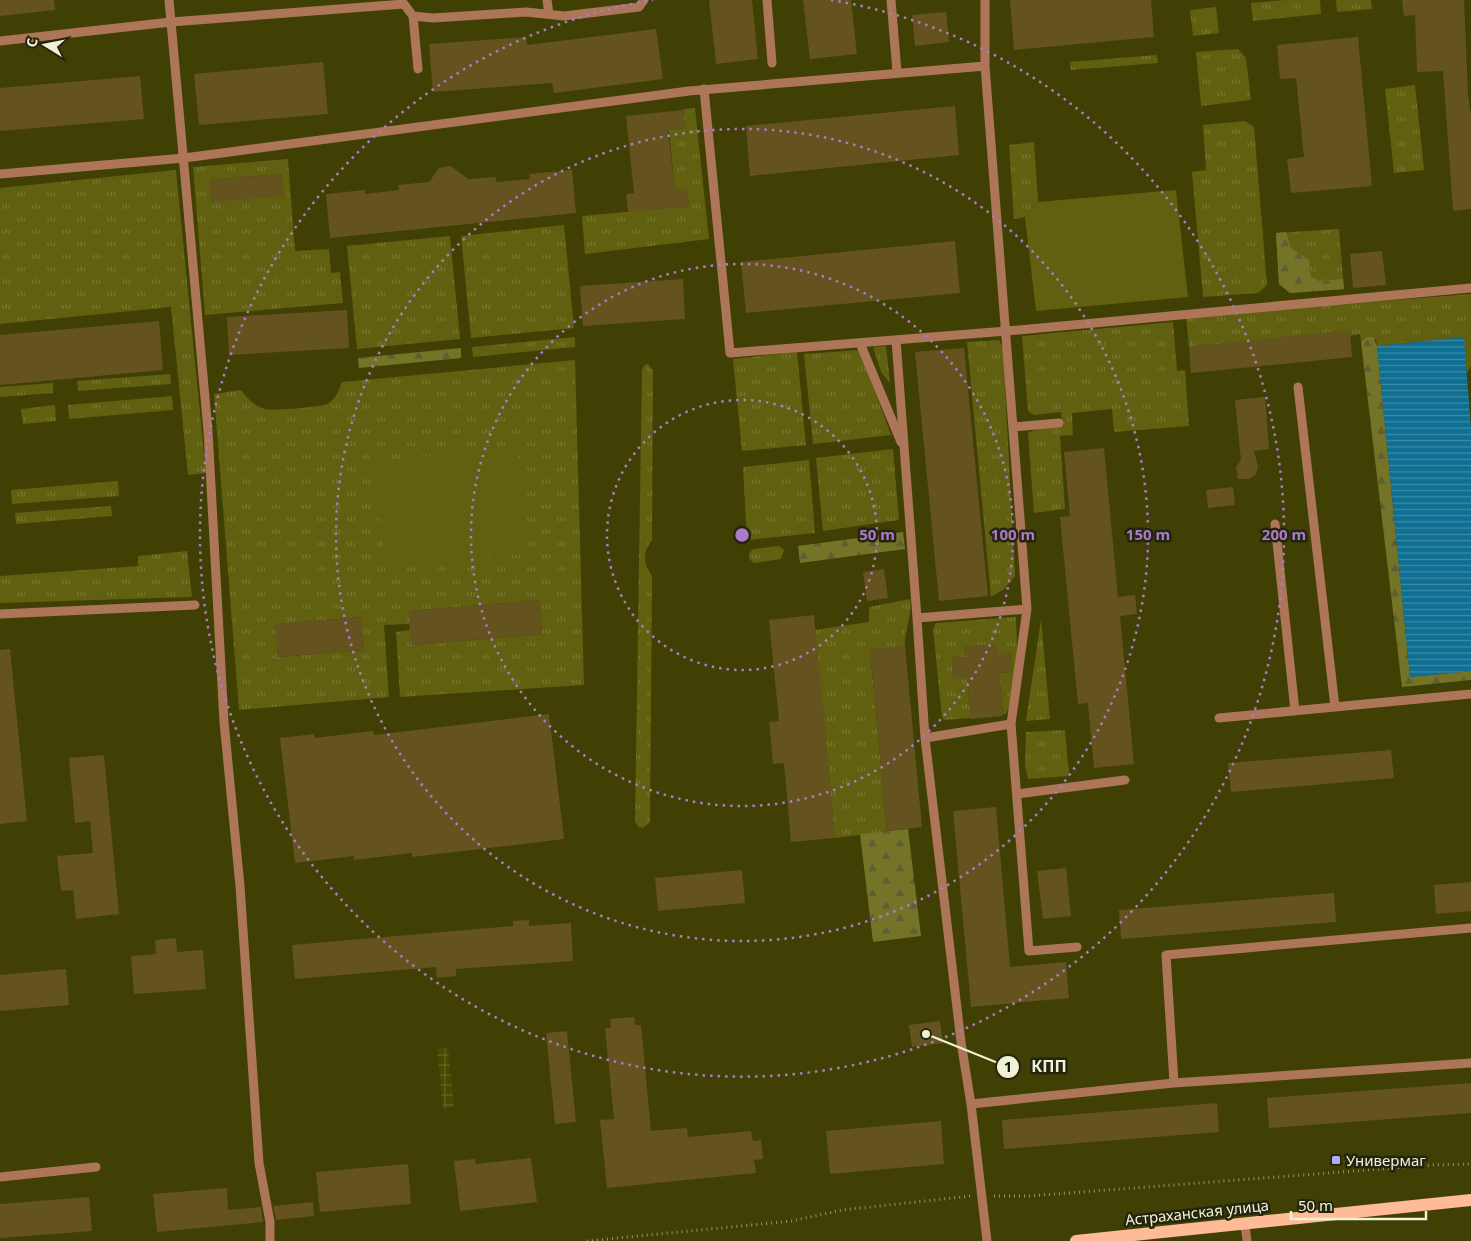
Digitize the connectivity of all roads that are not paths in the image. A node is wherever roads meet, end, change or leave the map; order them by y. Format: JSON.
{"nodes":[{"id":1,"x":169,"y":0,"type":"edge"},
{"id":2,"x":547,"y":0,"type":"edge"},
{"id":3,"x":644,"y":0,"type":"edge"},
{"id":4,"x":767,"y":0,"type":"edge"},
{"id":5,"x":891,"y":0,"type":"edge"},
{"id":6,"x":984,"y":0,"type":"edge"},
{"id":7,"x":404,"y":2,"type":"edge"},
{"id":8,"x":549,"y":14,"type":"junction"},
{"id":9,"x":413,"y":16,"type":"junction"},
{"id":10,"x":171,"y":22,"type":"junction"},
{"id":11,"x":0,"y":40,"type":"edge"},
{"id":12,"x":772,"y":63,"type":"dead end"},
{"id":13,"x":985,"y":66,"type":"junction"},
{"id":14,"x":418,"y":69,"type":"dead end"},
{"id":15,"x":897,"y":72,"type":"junction"},
{"id":16,"x":704,"y":90,"type":"junction"},
{"id":17,"x":184,"y":158,"type":"junction"},
{"id":18,"x":0,"y":174,"type":"edge"},
{"id":19,"x":1471,"y":288,"type":"edge"},
{"id":20,"x":1007,"y":332,"type":"junction"},
{"id":21,"x":896,"y":340,"type":"junction"},
{"id":22,"x":860,"y":343,"type":"junction"},
{"id":23,"x":1298,"y":387,"type":"dead end"},
{"id":24,"x":1059,"y":423,"type":"dead end"},
{"id":25,"x":1014,"y":427,"type":"junction"},
{"id":26,"x":905,"y":452,"type":"junction"},
{"id":27,"x":1275,"y":524,"type":"dead end"},
{"id":28,"x":196,"y":604,"type":"dead end"},
{"id":29,"x":1027,"y":609,"type":"junction"},
{"id":30,"x":0,"y":614,"type":"edge"},
{"id":31,"x":917,"y":618,"type":"junction"},
{"id":32,"x":1471,"y":694,"type":"edge"},
{"id":33,"x":1334,"y":707,"type":"junction"},
{"id":34,"x":1295,"y":711,"type":"junction"},
{"id":35,"x":1219,"y":718,"type":"dead end"},
{"id":36,"x":1011,"y":724,"type":"junction"},
{"id":37,"x":925,"y":738,"type":"junction"},
{"id":38,"x":1125,"y":780,"type":"dead end"},
{"id":39,"x":1017,"y":794,"type":"junction"},
{"id":40,"x":1471,"y":928,"type":"edge"},
{"id":41,"x":1077,"y":947,"type":"dead end"},
{"id":42,"x":1471,"y":1063,"type":"edge"},
{"id":43,"x":1174,"y":1083,"type":"junction"},
{"id":44,"x":971,"y":1104,"type":"junction"},
{"id":45,"x":96,"y":1167,"type":"dead end"},
{"id":46,"x":0,"y":1177,"type":"edge"},
{"id":47,"x":1471,"y":1200,"type":"edge"},
{"id":48,"x":1245,"y":1224,"type":"junction"},
{"id":49,"x":270,"y":1241,"type":"edge"},
{"id":50,"x":987,"y":1241,"type":"edge"},
{"id":51,"x":1076,"y":1241,"type":"edge"},
{"id":52,"x":1247,"y":1241,"type":"edge"}],
"edges":[{"from":1,"to":10,"type":"lane"},
{"from":2,"to":8,"type":"lane"},
{"from":3,"to":8,"type":"lane"},
{"from":4,"to":12,"type":"lane"},
{"from":5,"to":15,"type":"lane"},
{"from":6,"to":13,"type":"lane"},
{"from":7,"to":9,"type":"lane"},
{"from":7,"to":10,"type":"lane"},
{"from":8,"to":9,"type":"lane"},
{"from":9,"to":14,"type":"lane"},
{"from":10,"to":11,"type":"lane"},
{"from":10,"to":17,"type":"lane"},
{"from":13,"to":15,"type":"lane"},
{"from":13,"to":20,"type":"lane"},
{"from":15,"to":16,"type":"lane"},
{"from":16,"to":17,"type":"lane"},
{"from":16,"to":22,"type":"lane"},
{"from":17,"to":18,"type":"lane"},
{"from":17,"to":49,"type":"lane"},
{"from":19,"to":20,"type":"lane"},
{"from":20,"to":21,"type":"lane"},
{"from":20,"to":25,"type":"lane"},
{"from":21,"to":22,"type":"lane"},
{"from":21,"to":26,"type":"lane"},
{"from":22,"to":26,"type":"lane"},
{"from":23,"to":33,"type":"lane"},
{"from":24,"to":25,"type":"lane"},
{"from":25,"to":29,"type":"lane"},
{"from":26,"to":31,"type":"lane"},
{"from":27,"to":34,"type":"lane"},
{"from":28,"to":30,"type":"lane"},
{"from":29,"to":31,"type":"lane"},
{"from":29,"to":36,"type":"lane"},
{"from":31,"to":37,"type":"lane"},
{"from":32,"to":33,"type":"lane"},
{"from":33,"to":34,"type":"lane"},
{"from":34,"to":35,"type":"lane"},
{"from":36,"to":37,"type":"lane"},
{"from":36,"to":39,"type":"lane"},
{"from":37,"to":44,"type":"lane"},
{"from":38,"to":39,"type":"lane"},
{"from":39,"to":41,"type":"lane"},
{"from":40,"to":43,"type":"lane"},
{"from":42,"to":43,"type":"lane"},
{"from":43,"to":44,"type":"lane"},
{"from":44,"to":50,"type":"lane"},
{"from":45,"to":46,"type":"lane"},
{"from":47,"to":48,"type":"main road","name":"Астраханская улица"},
{"from":48,"to":51,"type":"main road","name":"Астраханская улица"},
{"from":48,"to":52,"type":"lane"}]}
